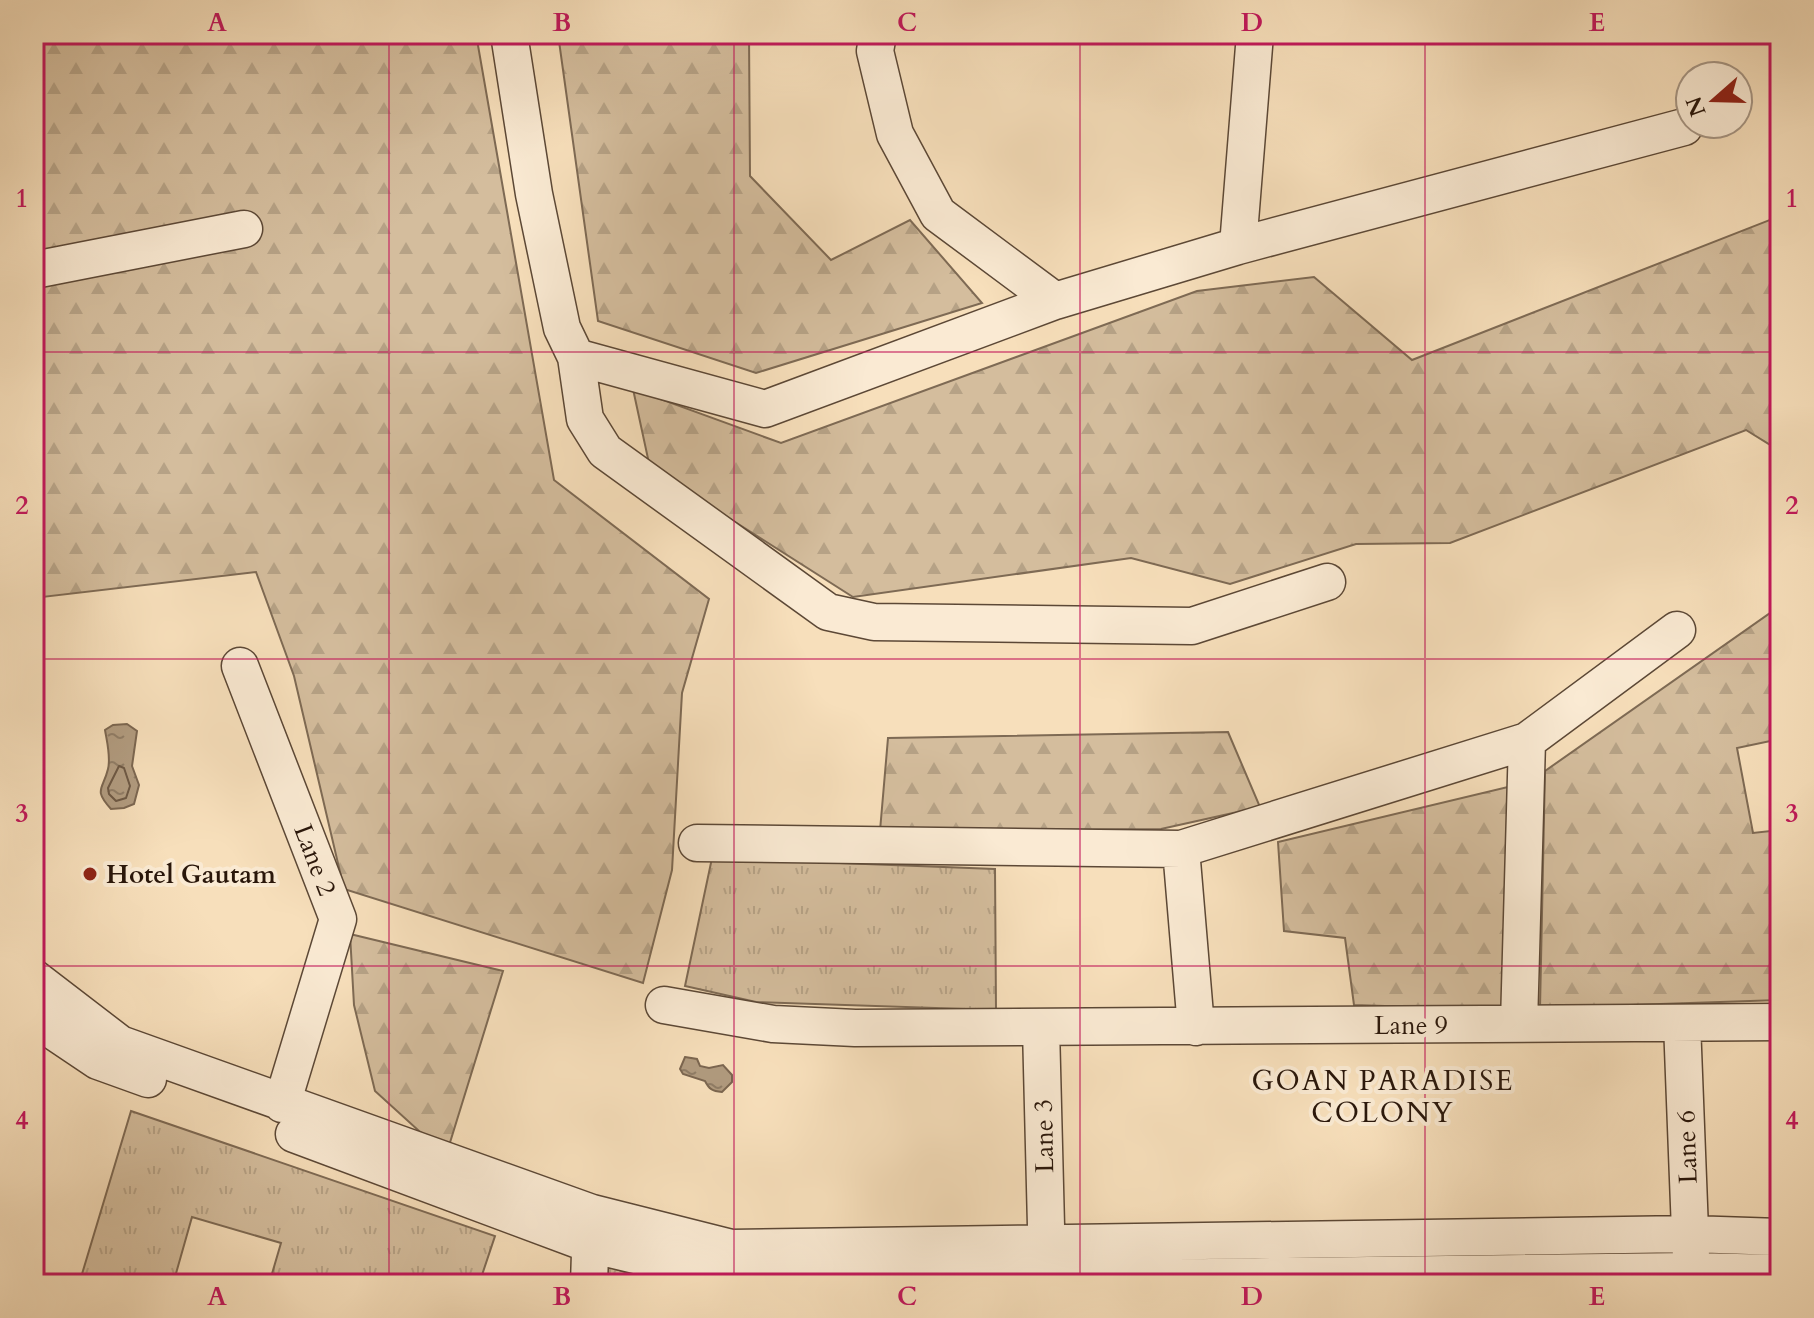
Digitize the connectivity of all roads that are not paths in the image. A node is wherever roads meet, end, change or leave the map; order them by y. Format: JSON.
{"nodes":[{"id":1,"x":509,"y":34,"type":"edge"},
{"id":2,"x":878,"y":34,"type":"edge"},
{"id":3,"x":1255,"y":34,"type":"edge"},
{"id":4,"x":1674,"y":130,"type":"edge"},
{"id":5,"x":244,"y":229,"type":"dead end"},
{"id":6,"x":1238,"y":246,"type":"junction"},
{"id":7,"x":34,"y":270,"type":"edge"},
{"id":8,"x":1055,"y":301,"type":"junction"},
{"id":9,"x":576,"y":357,"type":"junction"},
{"id":10,"x":1327,"y":582,"type":"dead end"},
{"id":11,"x":1677,"y":630,"type":"dead end"},
{"id":12,"x":240,"y":666,"type":"dead end"},
{"id":13,"x":1527,"y":741,"type":"junction"},
{"id":14,"x":697,"y":843,"type":"dead end"},
{"id":15,"x":1181,"y":849,"type":"junction"},
{"id":16,"x":34,"y":978,"type":"edge"},
{"id":17,"x":664,"y":1005,"type":"dead end"},
{"id":18,"x":34,"y":1018,"type":"edge"},
{"id":19,"x":1780,"y":1022,"type":"edge"},
{"id":20,"x":1682,"y":1023,"type":"junction"},
{"id":21,"x":1519,"y":1024,"type":"junction"},
{"id":22,"x":1196,"y":1027,"type":"junction"},
{"id":23,"x":1041,"y":1028,"type":"junction"},
{"id":24,"x":282,"y":1104,"type":"junction"},
{"id":25,"x":590,"y":1228,"type":"junction"},
{"id":26,"x":1690,"y":1234,"type":"junction"},
{"id":27,"x":1780,"y":1237,"type":"edge"},
{"id":28,"x":1047,"y":1244,"type":"junction"},
{"id":29,"x":1692,"y":1271,"type":"junction"},
{"id":30,"x":1780,"y":1273,"type":"edge"},
{"id":31,"x":1048,"y":1282,"type":"edge"},
{"id":32,"x":589,"y":1284,"type":"edge"}],
"edges":[{"from":1,"to":9,"type":"street"},
{"from":2,"to":8,"type":"street"},
{"from":3,"to":6,"type":"street"},
{"from":4,"to":6,"type":"street"},
{"from":5,"to":7,"type":"street"},
{"from":6,"to":8,"type":"street"},
{"from":8,"to":9,"type":"street"},
{"from":9,"to":10,"type":"street"},
{"from":11,"to":13,"type":"street"},
{"from":12,"to":24,"type":"street","name":"Lane 2"},
{"from":13,"to":15,"type":"street"},
{"from":13,"to":21,"type":"street"},
{"from":14,"to":15,"type":"street"},
{"from":15,"to":22,"type":"street"},
{"from":16,"to":24,"type":"street"},
{"from":17,"to":23,"type":"street","name":"Lane 9"},
{"from":18,"to":25,"type":"street"},
{"from":19,"to":20,"type":"street","name":"Lane 9"},
{"from":20,"to":21,"type":"street","name":"Lane 9"},
{"from":20,"to":26,"type":"street","name":"Lane 6"},
{"from":21,"to":22,"type":"street","name":"Lane 9"},
{"from":22,"to":23,"type":"street","name":"Lane 9"},
{"from":23,"to":28,"type":"street","name":"Lane 3"},
{"from":24,"to":25,"type":"street"},
{"from":25,"to":28,"type":"street"},
{"from":25,"to":31,"type":"street"},
{"from":25,"to":32,"type":"street"},
{"from":26,"to":27,"type":"street"},
{"from":26,"to":28,"type":"street"},
{"from":26,"to":29,"type":"street","name":"Lane 6"},
{"from":28,"to":31,"type":"street","name":"Lane 3"},
{"from":29,"to":30,"type":"street"},
{"from":29,"to":31,"type":"street"}]}
